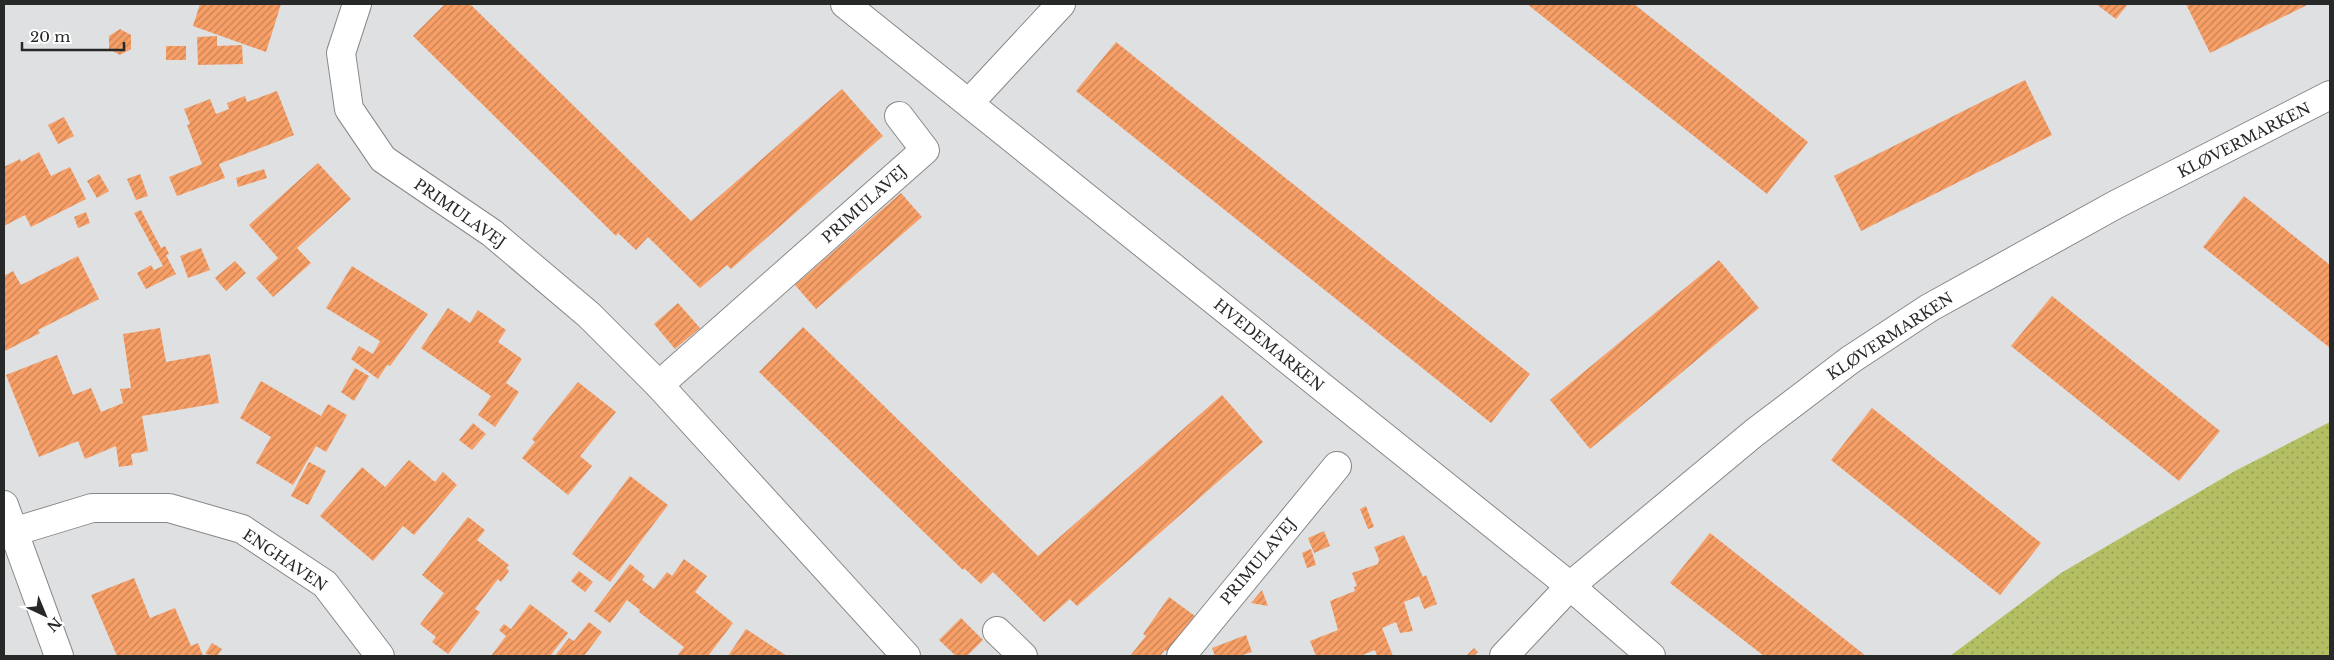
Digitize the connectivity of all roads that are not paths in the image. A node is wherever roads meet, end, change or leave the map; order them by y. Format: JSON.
{"nodes":[{"id":1,"x":357,"y":4,"type":"edge"},
{"id":2,"x":845,"y":4,"type":"edge"},
{"id":3,"x":1061,"y":4,"type":"edge"},
{"id":4,"x":2330,"y":95,"type":"edge"},
{"id":5,"x":969,"y":103,"type":"junction"},
{"id":6,"x":899,"y":116,"type":"dead end"},
{"id":7,"x":659,"y":386,"type":"junction"},
{"id":8,"x":1337,"y":466,"type":"dead end"},
{"id":9,"x":4,"y":504,"type":"edge"},
{"id":10,"x":13,"y":532,"type":"junction"},
{"id":11,"x":1570,"y":586,"type":"junction"},
{"id":12,"x":997,"y":632,"type":"dead end"},
{"id":13,"x":59,"y":656,"type":"edge"},
{"id":14,"x":380,"y":656,"type":"edge"},
{"id":15,"x":906,"y":656,"type":"edge"},
{"id":16,"x":1023,"y":656,"type":"edge"},
{"id":17,"x":1181,"y":656,"type":"edge"},
{"id":18,"x":1504,"y":656,"type":"edge"},
{"id":19,"x":1651,"y":656,"type":"edge"}],
"edges":[{"from":1,"to":7,"type":"street","name":"PRIMULAVEJ"},
{"from":2,"to":5,"type":"street","name":"HVEDEMARKEN"},
{"from":3,"to":5,"type":"street"},
{"from":4,"to":11,"type":"street","name":"KLØVERMARKEN"},
{"from":5,"to":11,"type":"street","name":"HVEDEMARKEN"},
{"from":6,"to":7,"type":"street","name":"PRIMULAVEJ"},
{"from":7,"to":15,"type":"street","name":"PRIMULAVEJ"},
{"from":8,"to":17,"type":"street","name":"PRIMULAVEJ"},
{"from":9,"to":10,"type":"street"},
{"from":10,"to":13,"type":"street"},
{"from":10,"to":14,"type":"street","name":"ENGHAVEN"},
{"from":11,"to":18,"type":"street","name":"KLØVERMARKEN"},
{"from":11,"to":19,"type":"street","name":"HVEDEMARKEN"},
{"from":12,"to":16,"type":"street"}]}
